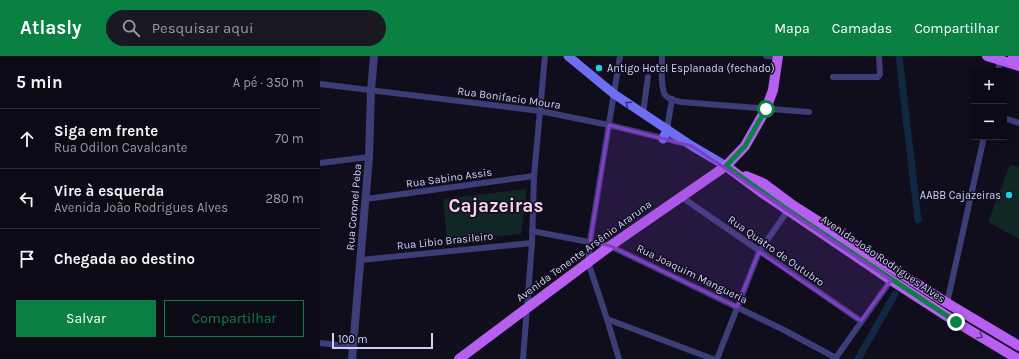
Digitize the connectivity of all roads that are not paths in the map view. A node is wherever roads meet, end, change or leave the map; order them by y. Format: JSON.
{"nodes":[{"id":1,"x":374,"y":56,"type":"edge"},
{"id":2,"x":544,"y":56,"type":"edge"},
{"id":3,"x":568,"y":56,"type":"edge"},
{"id":4,"x":620,"y":56,"type":"edge"},
{"id":5,"x":662,"y":56,"type":"edge"},
{"id":6,"x":766,"y":56,"type":"edge"},
{"id":7,"x":879,"y":56,"type":"edge"},
{"id":8,"x":987,"y":56,"type":"edge"},
{"id":9,"x":1013,"y":56,"type":"edge"},
{"id":10,"x":778,"y":57,"type":"edge"},
{"id":11,"x":1019,"y":58,"type":"edge"},
{"id":12,"x":1000,"y":60,"type":"junction"},
{"id":13,"x":1019,"y":66,"type":"edge"},
{"id":14,"x":999,"y":68,"type":"edge"},
{"id":15,"x":648,"y":77,"type":"dead end"},
{"id":16,"x":833,"y":77,"type":"dead end"},
{"id":17,"x":320,"y":84,"type":"edge"},
{"id":18,"x":371,"y":90,"type":"junction"},
{"id":19,"x":614,"y":94,"type":"junction"},
{"id":20,"x":672,"y":99,"type":"junction"},
{"id":21,"x":766,"y":109,"type":"junction"},
{"id":22,"x":540,"y":111,"type":"junction"},
{"id":23,"x":809,"y":112,"type":"dead end"},
{"id":24,"x":643,"y":113,"type":"junction"},
{"id":25,"x":1007,"y":119,"type":"edge"},
{"id":26,"x":1019,"y":123,"type":"edge"},
{"id":27,"x":609,"y":125,"type":"junction"},
{"id":28,"x":667,"y":129,"type":"junction"},
{"id":29,"x":663,"y":139,"type":"junction"},
{"id":30,"x":983,"y":140,"type":"edge"},
{"id":31,"x":692,"y":146,"type":"junction"},
{"id":32,"x":369,"y":157,"type":"junction"},
{"id":33,"x":320,"y":163,"type":"edge"},
{"id":34,"x":726,"y":166,"type":"junction"},
{"id":35,"x":738,"y":174,"type":"junction"},
{"id":36,"x":534,"y":176,"type":"junction"},
{"id":37,"x":680,"y":196,"type":"junction"},
{"id":38,"x":366,"y":199,"type":"junction"},
{"id":39,"x":788,"y":210,"type":"junction"},
{"id":40,"x":532,"y":231,"type":"junction"},
{"id":41,"x":590,"y":241,"type":"junction"},
{"id":42,"x":532,"y":243,"type":"junction"},
{"id":43,"x":610,"y":246,"type":"junction"},
{"id":44,"x":759,"y":252,"type":"junction"},
{"id":45,"x":360,"y":260,"type":"junction"},
{"id":46,"x":588,"y":262,"type":"junction"},
{"id":47,"x":891,"y":280,"type":"junction"},
{"id":48,"x":947,"y":303,"type":"junction"},
{"id":49,"x":527,"y":307,"type":"junction"},
{"id":50,"x":737,"y":307,"type":"junction"},
{"id":51,"x":607,"y":319,"type":"junction"},
{"id":52,"x":861,"y":321,"type":"junction"},
{"id":53,"x":320,"y":343,"type":"edge"},
{"id":54,"x":1019,"y":346,"type":"edge"},
{"id":55,"x":352,"y":347,"type":"junction"},
{"id":56,"x":1019,"y":350,"type":"edge"},
{"id":57,"x":835,"y":358,"type":"edge"},
{"id":58,"x":352,"y":359,"type":"edge"},
{"id":59,"x":459,"y":359,"type":"edge"},
{"id":60,"x":523,"y":359,"type":"edge"},
{"id":61,"x":619,"y":359,"type":"edge"},
{"id":62,"x":713,"y":359,"type":"edge"},
{"id":63,"x":717,"y":359,"type":"edge"},
{"id":64,"x":1019,"y":359,"type":"edge"}],
"edges":[{"from":1,"to":18,"type":"street","name":"Rua Coronel Peba"},
{"from":2,"to":22,"type":"street"},
{"from":3,"to":19,"type":"main road","name":"Avenida João Rodrigues Alves"},
{"from":4,"to":19,"type":"street"},
{"from":5,"to":20,"type":"street"},
{"from":6,"to":10,"type":"street"},
{"from":7,"to":16,"type":"street"},
{"from":8,"to":12,"type":"main road"},
{"from":9,"to":11,"type":"main road"},
{"from":10,"to":21,"type":"main road","name":"Avenida Tenente Arsênio Araruna"},
{"from":12,"to":13,"type":"main road"},
{"from":12,"to":14,"type":"street"},
{"from":15,"to":24,"type":"street"},
{"from":17,"to":18,"type":"street","name":"Rua Bonifacio Moura"},
{"from":18,"to":22,"type":"street","name":"Rua Bonifacio Moura"},
{"from":18,"to":32,"type":"street","name":"Rua Coronel Peba"},
{"from":24,"to":19,"type":"main road","name":"Avenida João Rodrigues Alves","one_way":true},
{"from":19,"to":27,"type":"street"},
{"from":20,"to":21,"type":"street"},
{"from":20,"to":28,"type":"street"},
{"from":21,"to":23,"type":"street"},
{"from":21,"to":34,"type":"main road","name":"Avenida Tenente Arsênio Araruna"},
{"from":22,"to":27,"type":"street","name":"Rua Bonifacio Moura"},
{"from":22,"to":36,"type":"street"},
{"from":24,"to":28,"type":"main road","name":"Avenida João Rodrigues Alves"},
{"from":25,"to":26,"type":"street"},
{"from":27,"to":29,"type":"street","name":"Rua Bonifacio Moura"},
{"from":27,"to":41,"type":"street"},
{"from":28,"to":29,"type":"main road"},
{"from":28,"to":31,"type":"main road","name":"Avenida João Rodrigues Alves"},
{"from":29,"to":31,"type":"street","name":"Rua Bonifacio Moura"},
{"from":30,"to":48,"type":"street"},
{"from":31,"to":34,"type":"main road","name":"Avenida João Rodrigues Alves"},
{"from":32,"to":33,"type":"street"},
{"from":32,"to":38,"type":"street","name":"Rua Coronel Peba"},
{"from":34,"to":35,"type":"main road","name":"Avenida João Rodrigues Alves"},
{"from":34,"to":37,"type":"main road","name":"Avenida Tenente Arsênio Araruna"},
{"from":35,"to":39,"type":"main road","name":"Avenida João Rodrigues Alves"},
{"from":35,"to":48,"type":"main road","name":"Avenida João Rodrigues Alves"},
{"from":36,"to":38,"type":"street","name":"Rua Sabino Assis"},
{"from":36,"to":40,"type":"street"},
{"from":37,"to":43,"type":"main road","name":"Avenida Tenente Arsênio Araruna"},
{"from":37,"to":44,"type":"street","name":"Rua Quatro de Outubro"},
{"from":38,"to":45,"type":"street","name":"Rua Coronel Peba"},
{"from":39,"to":44,"type":"street"},
{"from":39,"to":47,"type":"main road","name":"Avenida João Rodrigues Alves"},
{"from":40,"to":41,"type":"street","name":"Rua Joaquim Mangueria"},
{"from":40,"to":42,"type":"street"},
{"from":41,"to":43,"type":"street","name":"Rua Joaquim Mangueria"},
{"from":41,"to":46,"type":"street"},
{"from":42,"to":45,"type":"street","name":"Rua Libio Brasileiro"},
{"from":42,"to":49,"type":"street"},
{"from":43,"to":46,"type":"main road","name":"Avenida Tenente Arsênio Araruna"},
{"from":43,"to":50,"type":"street","name":"Rua Joaquim Mangueria"},
{"from":44,"to":50,"type":"street"},
{"from":44,"to":52,"type":"street","name":"Rua Quatro de Outubro"},
{"from":45,"to":55,"type":"street","name":"Rua Coronel Peba"},
{"from":46,"to":49,"type":"main road","name":"Avenida Tenente Arsênio Araruna"},
{"from":46,"to":51,"type":"street"},
{"from":47,"to":52,"type":"street"},
{"from":47,"to":64,"type":"main road","name":"Avenida João Rodrigues Alves","one_way":true},
{"from":48,"to":54,"type":"main road","name":"Avenida João Rodrigues Alves"},
{"from":49,"to":59,"type":"main road","name":"Avenida Tenente Arsênio Araruna"},
{"from":49,"to":60,"type":"street"},
{"from":50,"to":57,"type":"street","name":"Rua Joaquim Mangueria"},
{"from":50,"to":63,"type":"street"},
{"from":51,"to":61,"type":"street"},
{"from":51,"to":62,"type":"street"},
{"from":52,"to":57,"type":"street"},
{"from":53,"to":55,"type":"street"},
{"from":55,"to":58,"type":"street","name":"Rua Coronel Peba"},
{"from":56,"to":64,"type":"main road"}]}
